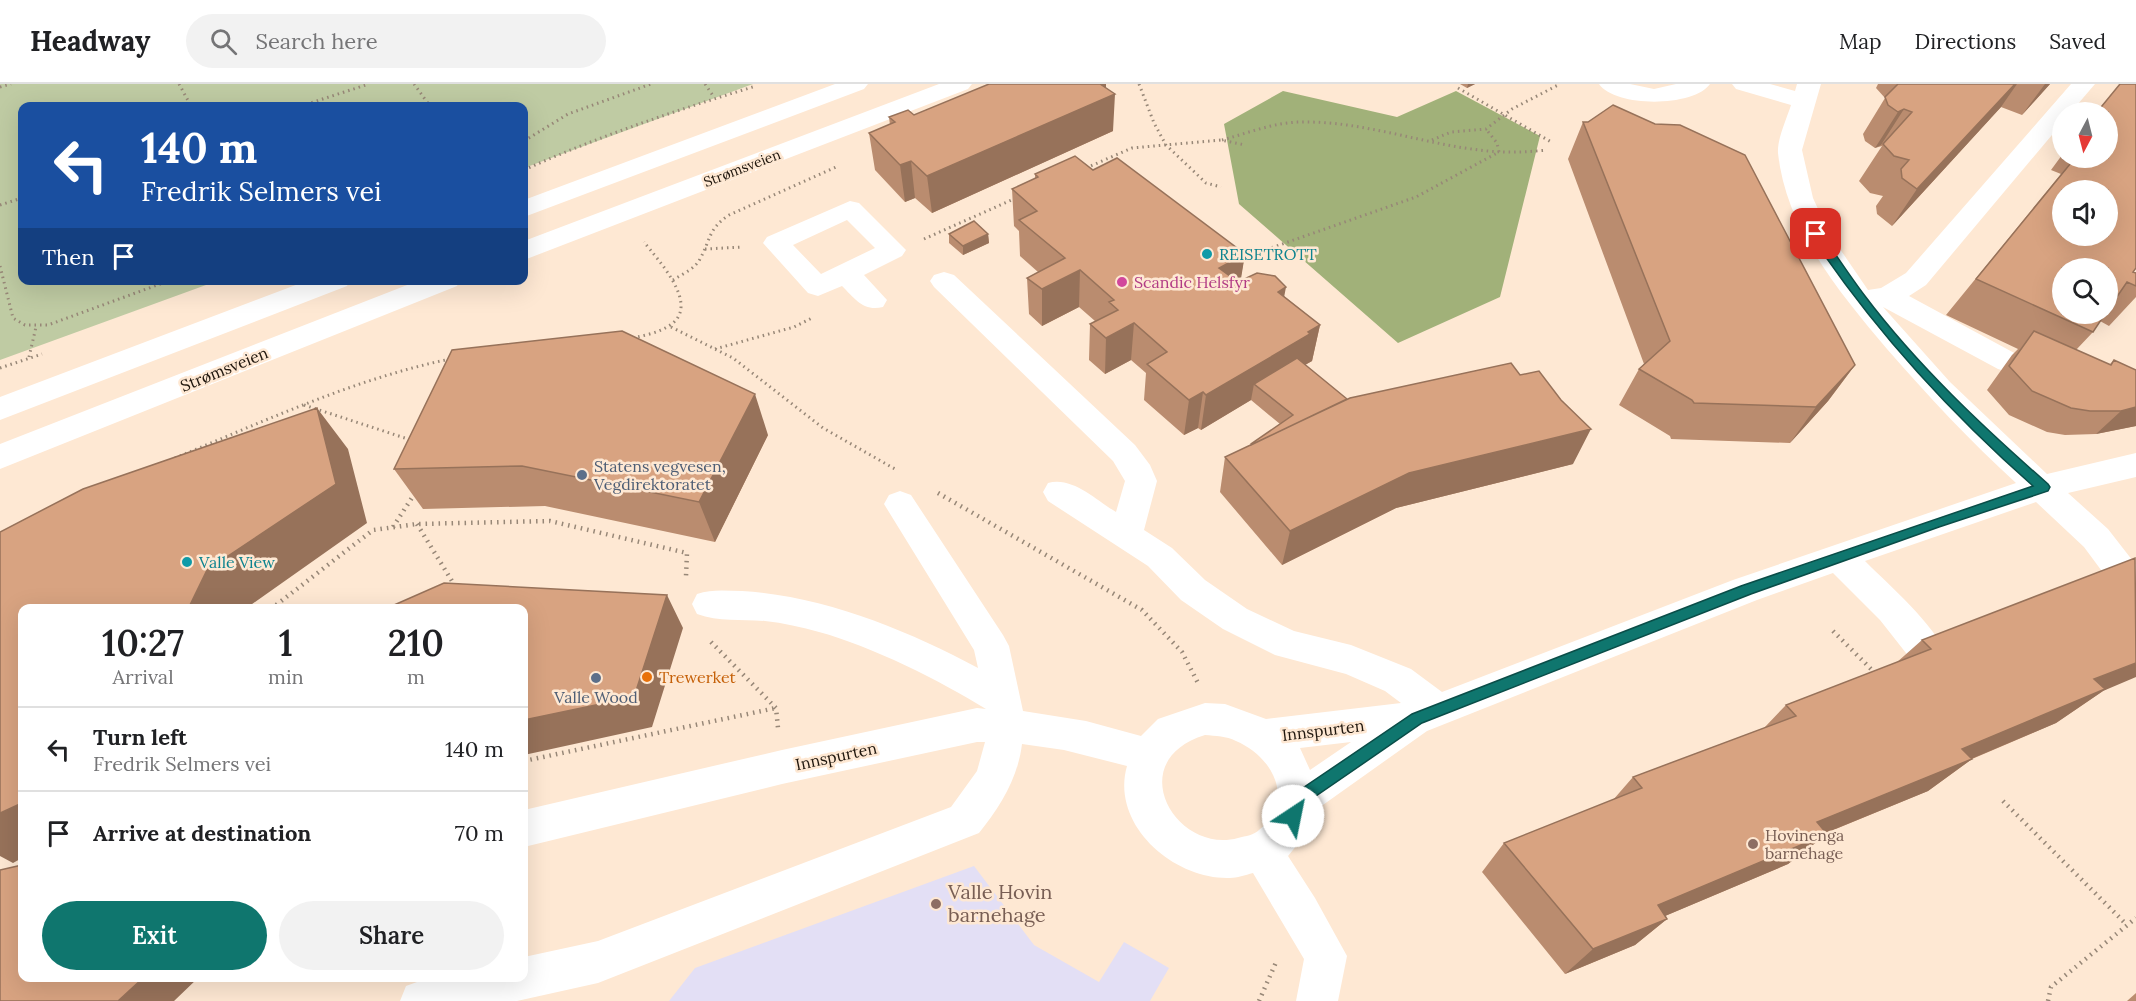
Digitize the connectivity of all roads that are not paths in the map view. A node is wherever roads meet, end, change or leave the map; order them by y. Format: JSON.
{"nodes":[{"id":1,"x":856,"y":84,"type":"edge"},
{"id":2,"x":960,"y":84,"type":"edge"},
{"id":3,"x":1611,"y":84,"type":"edge"},
{"id":4,"x":1698,"y":84,"type":"edge"},
{"id":5,"x":1744,"y":84,"type":"edge"},
{"id":6,"x":2082,"y":84,"type":"edge"},
{"id":7,"x":1806,"y":92,"type":"edge"},
{"id":8,"x":528,"y":207,"type":"edge"},
{"id":9,"x":528,"y":249,"type":"edge"},
{"id":10,"x":846,"y":274,"type":"junction"},
{"id":11,"x":944,"y":281,"type":"dead end"},
{"id":12,"x":324,"y":285,"type":"edge"},
{"id":13,"x":434,"y":285,"type":"edge"},
{"id":14,"x":870,"y":297,"type":"road end"},
{"id":15,"x":1875,"y":299,"type":"junction"},
{"id":16,"x":2008,"y":362,"type":"dead end"},
{"id":17,"x":0,"y":409,"type":"edge"},
{"id":18,"x":0,"y":457,"type":"edge"},
{"id":19,"x":2136,"y":465,"type":"edge"},
{"id":20,"x":2043,"y":487,"type":"junction"},
{"id":21,"x":902,"y":489,"type":"road end"},
{"id":22,"x":1059,"y":492,"type":"dead end"},
{"id":23,"x":1127,"y":533,"type":"junction"},
{"id":24,"x":1839,"y":557,"type":"junction"},
{"id":25,"x":2136,"y":591,"type":"edge"},
{"id":26,"x":697,"y":594,"type":"road end"},
{"id":27,"x":1930,"y":657,"type":"edge"},
{"id":28,"x":1005,"y":713,"type":"junction"},
{"id":29,"x":1428,"y":715,"type":"junction"},
{"id":30,"x":1265,"y":736,"type":"junction"},
{"id":31,"x":1149,"y":756,"type":"junction"},
{"id":32,"x":1296,"y":801,"type":"junction"},
{"id":33,"x":528,"y":828,"type":"edge"},
{"id":34,"x":1262,"y":852,"type":"junction"},
{"id":35,"x":528,"y":977,"type":"edge"},
{"id":36,"x":507,"y":982,"type":"edge"},
{"id":37,"x":421,"y":1001,"type":"edge"},
{"id":38,"x":1317,"y":1001,"type":"edge"}],
"edges":[{"from":1,"to":8,"type":"main road"},
{"from":2,"to":9,"type":"main road","name":"Strømsveien"},
{"from":3,"to":4,"type":"main road"},
{"from":5,"to":7,"type":"main road"},
{"from":6,"to":15,"type":"main road"},
{"from":7,"to":15,"type":"main road"},
{"from":10,"to":10,"type":"main road"},
{"from":10,"to":14,"type":"main road"},
{"from":11,"to":23,"type":"main road"},
{"from":12,"to":17,"type":"main road"},
{"from":13,"to":18,"type":"main road","name":"Strømsveien"},
{"from":15,"to":16,"type":"main road"},
{"from":15,"to":20,"type":"main road"},
{"from":19,"to":20,"type":"main road","name":"Innspurten"},
{"from":20,"to":24,"type":"main road","name":"Innspurten"},
{"from":20,"to":25,"type":"main road"},
{"from":21,"to":28,"type":"main road"},
{"from":22,"to":23,"type":"main road"},
{"from":23,"to":29,"type":"main road"},
{"from":24,"to":27,"type":"main road"},
{"from":24,"to":29,"type":"main road","name":"Innspurten"},
{"from":26,"to":28,"type":"main road"},
{"from":28,"to":31,"type":"main road","name":"Innspurten"},
{"from":28,"to":33,"type":"main road","name":"Innspurten"},
{"from":28,"to":35,"type":"main road"},
{"from":29,"to":30,"type":"main road","name":"Innspurten"},
{"from":29,"to":32,"type":"main road","name":"Innspurten"},
{"from":30,"to":31,"type":"main road","name":"Innspurten"},
{"from":30,"to":32,"type":"main road","name":"Innspurten"},
{"from":31,"to":34,"type":"main road","name":"Innspurten"},
{"from":32,"to":34,"type":"main road","name":"Innspurten"},
{"from":34,"to":38,"type":"main road"},
{"from":36,"to":37,"type":"main road"}]}
